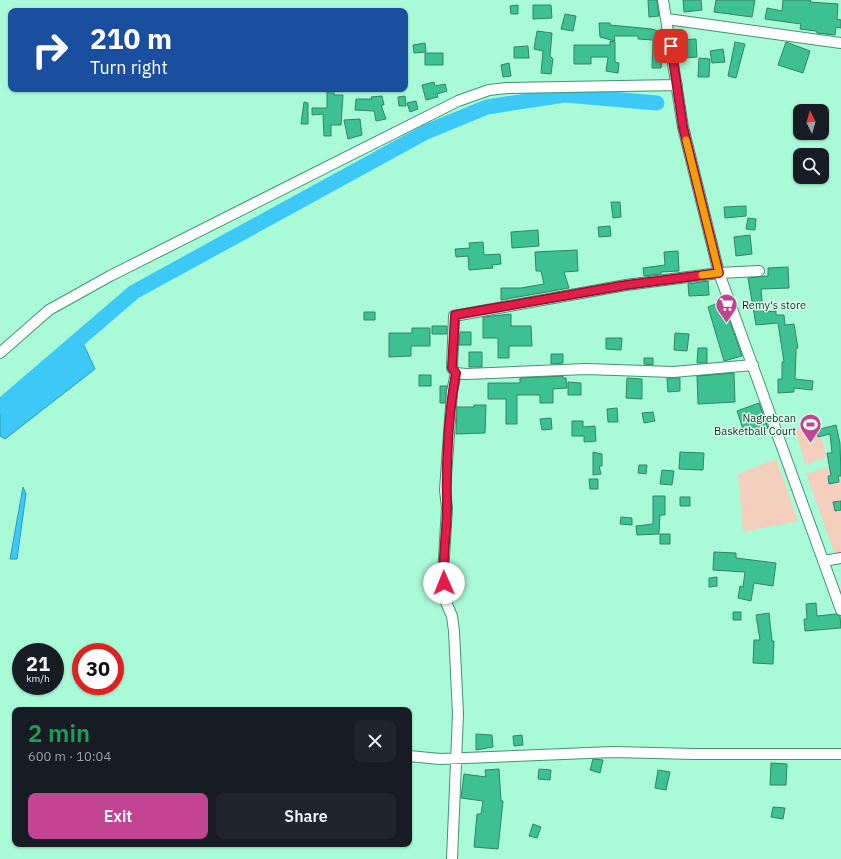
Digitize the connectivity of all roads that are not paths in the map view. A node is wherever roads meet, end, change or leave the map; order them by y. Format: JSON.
{"nodes":[{"id":1,"x":663,"y":0,"type":"edge"},
{"id":2,"x":667,"y":19,"type":"junction"},
{"id":3,"x":841,"y":43,"type":"edge"},
{"id":4,"x":677,"y":85,"type":"junction"},
{"id":5,"x":759,"y":271,"type":"dead end"},
{"id":6,"x":719,"y":273,"type":"junction"},
{"id":7,"x":0,"y":352,"type":"edge"},
{"id":8,"x":753,"y":365,"type":"junction"},
{"id":9,"x":456,"y":373,"type":"junction"},
{"id":10,"x":841,"y":558,"type":"edge"},
{"id":11,"x":824,"y":561,"type":"junction"},
{"id":12,"x":841,"y":610,"type":"edge"},
{"id":13,"x":841,"y":754,"type":"edge"},
{"id":14,"x":412,"y":756,"type":"edge"},
{"id":15,"x":458,"y":758,"type":"junction"},
{"id":16,"x":452,"y":859,"type":"edge"}],
"edges":[{"from":1,"to":2,"type":"street"},
{"from":2,"to":3,"type":"street"},
{"from":2,"to":4,"type":"street"},
{"from":4,"to":6,"type":"street"},
{"from":4,"to":7,"type":"street"},
{"from":5,"to":6,"type":"street"},
{"from":6,"to":8,"type":"street"},
{"from":6,"to":9,"type":"street"},
{"from":8,"to":9,"type":"street"},
{"from":8,"to":11,"type":"street"},
{"from":9,"to":15,"type":"street"},
{"from":10,"to":11,"type":"street"},
{"from":11,"to":12,"type":"street"},
{"from":13,"to":15,"type":"street"},
{"from":14,"to":15,"type":"street"},
{"from":15,"to":16,"type":"street"}]}
